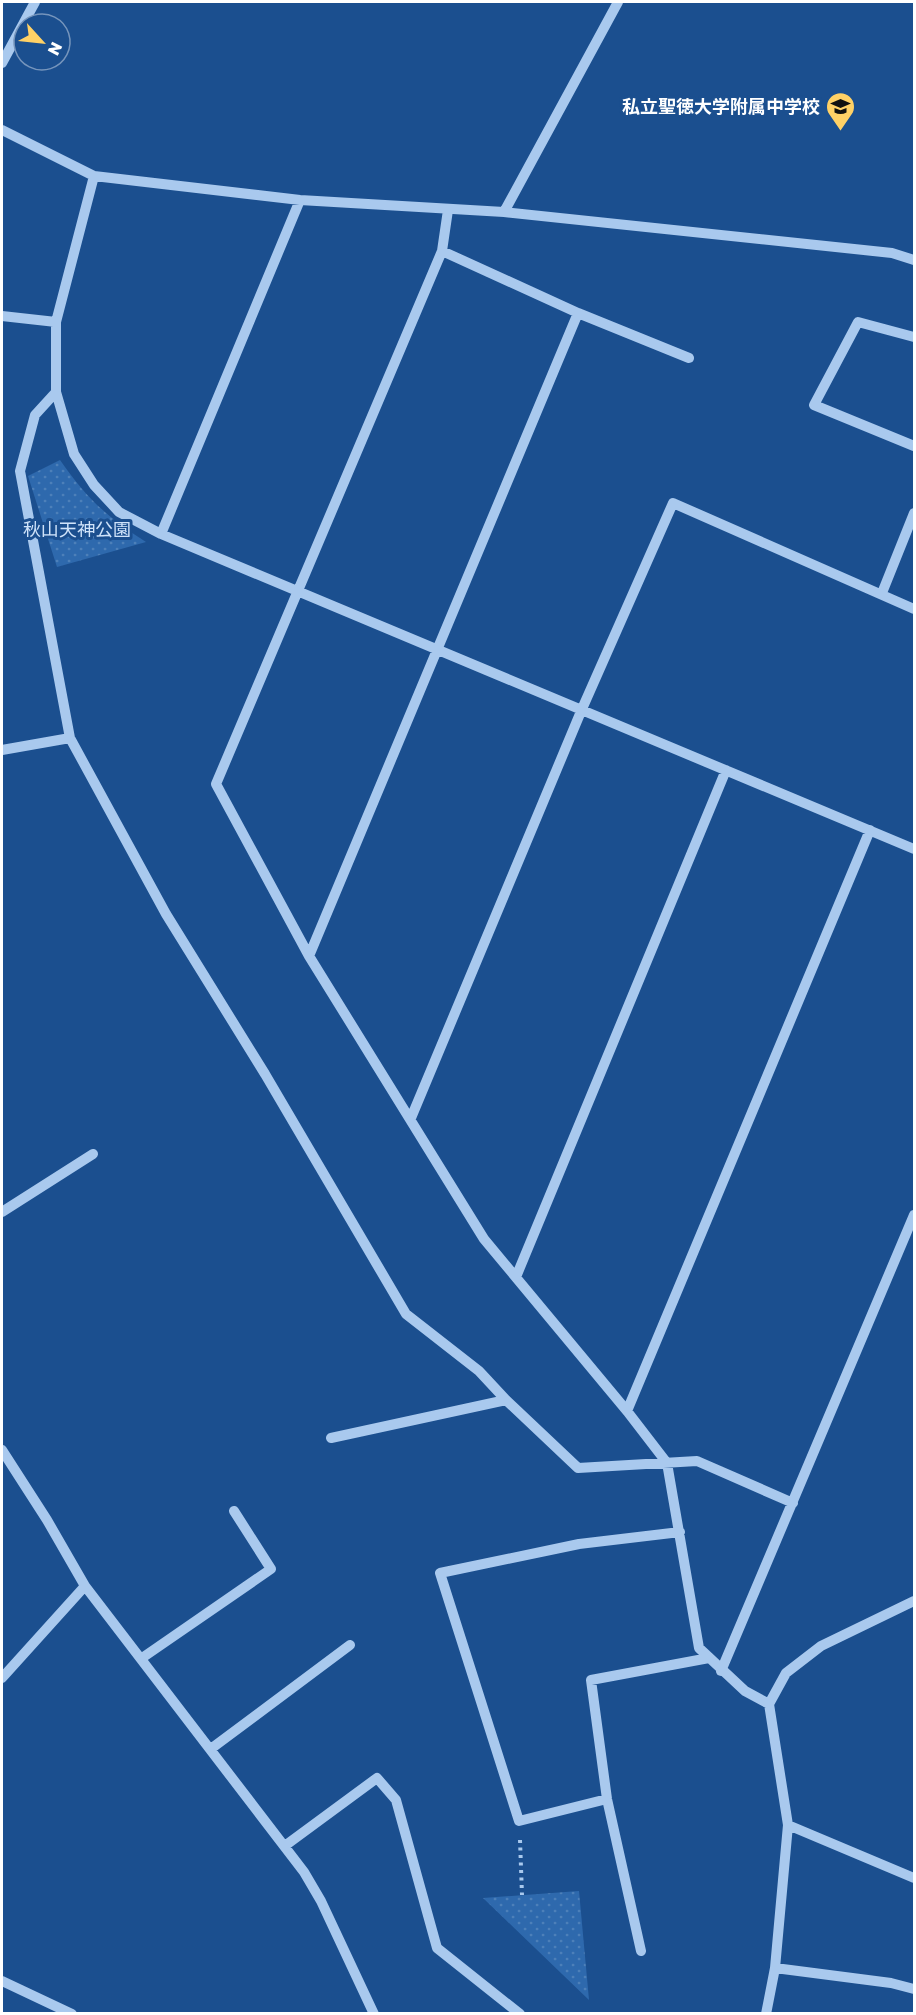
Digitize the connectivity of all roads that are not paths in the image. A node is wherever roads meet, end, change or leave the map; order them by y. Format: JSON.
{"nodes":[{"id":1,"x":35,"y":2,"type":"edge"},
{"id":2,"x":618,"y":2,"type":"edge"},
{"id":3,"x":2,"y":63,"type":"edge"},
{"id":4,"x":2,"y":130,"type":"edge"},
{"id":5,"x":94,"y":176,"type":"junction"},
{"id":6,"x":300,"y":200,"type":"junction"},
{"id":7,"x":447,"y":210,"type":"junction"},
{"id":8,"x":504,"y":212,"type":"junction"},
{"id":9,"x":442,"y":251,"type":"junction"},
{"id":10,"x":915,"y":260,"type":"edge"},
{"id":11,"x":578,"y":312,"type":"junction"},
{"id":12,"x":2,"y":316,"type":"edge"},
{"id":13,"x":56,"y":322,"type":"junction"},
{"id":14,"x":915,"y":338,"type":"edge"},
{"id":15,"x":689,"y":358,"type":"dead end"},
{"id":16,"x":57,"y":392,"type":"junction"},
{"id":17,"x":915,"y":446,"type":"edge"},
{"id":18,"x":915,"y":513,"type":"edge"},
{"id":19,"x":161,"y":534,"type":"junction"},
{"id":20,"x":297,"y":591,"type":"junction"},
{"id":21,"x":882,"y":593,"type":"junction"},
{"id":22,"x":915,"y":609,"type":"edge"},
{"id":23,"x":438,"y":650,"type":"junction"},
{"id":24,"x":582,"y":709,"type":"junction"},
{"id":25,"x":70,"y":738,"type":"junction"},
{"id":26,"x":2,"y":750,"type":"edge"},
{"id":27,"x":726,"y":770,"type":"junction"},
{"id":28,"x":870,"y":830,"type":"junction"},
{"id":29,"x":915,"y":849,"type":"edge"},
{"id":30,"x":309,"y":956,"type":"junction"},
{"id":31,"x":411,"y":1118,"type":"junction"},
{"id":32,"x":93,"y":1154,"type":"dead end"},
{"id":33,"x":2,"y":1212,"type":"edge"},
{"id":34,"x":915,"y":1215,"type":"edge"},
{"id":35,"x":516,"y":1277,"type":"junction"},
{"id":36,"x":506,"y":1400,"type":"junction"},
{"id":37,"x":627,"y":1410,"type":"junction"},
{"id":38,"x":331,"y":1438,"type":"dead end"},
{"id":39,"x":2,"y":1450,"type":"edge"},
{"id":40,"x":667,"y":1463,"type":"junction"},
{"id":41,"x":794,"y":1503,"type":"junction"},
{"id":42,"x":234,"y":1511,"type":"dead end"},
{"id":43,"x":680,"y":1532,"type":"junction"},
{"id":44,"x":85,"y":1586,"type":"junction"},
{"id":45,"x":915,"y":1601,"type":"edge"},
{"id":46,"x":350,"y":1645,"type":"dead end"},
{"id":47,"x":142,"y":1658,"type":"junction"},
{"id":48,"x":709,"y":1658,"type":"junction"},
{"id":49,"x":721,"y":1671,"type":"junction"},
{"id":50,"x":2,"y":1678,"type":"edge"},
{"id":51,"x":770,"y":1704,"type":"junction"},
{"id":52,"x":212,"y":1748,"type":"junction"},
{"id":53,"x":607,"y":1799,"type":"junction"},
{"id":54,"x":788,"y":1825,"type":"junction"},
{"id":55,"x":286,"y":1845,"type":"junction"},
{"id":56,"x":915,"y":1878,"type":"edge"},
{"id":57,"x":641,"y":1951,"type":"dead end"},
{"id":58,"x":775,"y":1968,"type":"junction"},
{"id":59,"x":2,"y":1982,"type":"edge"},
{"id":60,"x":915,"y":1989,"type":"edge"},
{"id":61,"x":72,"y":2013,"type":"edge"},
{"id":62,"x":374,"y":2013,"type":"edge"},
{"id":63,"x":520,"y":2013,"type":"edge"},
{"id":64,"x":766,"y":2013,"type":"edge"}],
"edges":[{"from":1,"to":3,"type":"street"},
{"from":2,"to":8,"type":"street"},
{"from":4,"to":5,"type":"street"},
{"from":5,"to":6,"type":"street"},
{"from":5,"to":13,"type":"street"},
{"from":6,"to":7,"type":"street"},
{"from":6,"to":19,"type":"street"},
{"from":7,"to":8,"type":"street"},
{"from":7,"to":9,"type":"street"},
{"from":8,"to":10,"type":"street"},
{"from":9,"to":11,"type":"street"},
{"from":9,"to":20,"type":"street"},
{"from":11,"to":15,"type":"street"},
{"from":11,"to":23,"type":"street"},
{"from":12,"to":13,"type":"street"},
{"from":13,"to":16,"type":"street"},
{"from":14,"to":17,"type":"street"},
{"from":16,"to":19,"type":"street"},
{"from":16,"to":25,"type":"street"},
{"from":18,"to":21,"type":"street"},
{"from":19,"to":20,"type":"street"},
{"from":20,"to":23,"type":"street"},
{"from":20,"to":30,"type":"street"},
{"from":21,"to":22,"type":"street"},
{"from":21,"to":24,"type":"street"},
{"from":23,"to":24,"type":"street"},
{"from":23,"to":30,"type":"street"},
{"from":24,"to":27,"type":"street"},
{"from":24,"to":31,"type":"street"},
{"from":25,"to":26,"type":"street"},
{"from":25,"to":36,"type":"street"},
{"from":27,"to":28,"type":"street"},
{"from":27,"to":35,"type":"street"},
{"from":28,"to":29,"type":"street"},
{"from":28,"to":37,"type":"street"},
{"from":30,"to":31,"type":"street"},
{"from":31,"to":35,"type":"street"},
{"from":32,"to":33,"type":"street"},
{"from":34,"to":41,"type":"street"},
{"from":35,"to":37,"type":"street"},
{"from":36,"to":38,"type":"street"},
{"from":36,"to":40,"type":"street"},
{"from":37,"to":40,"type":"street"},
{"from":39,"to":44,"type":"street"},
{"from":40,"to":41,"type":"street"},
{"from":40,"to":43,"type":"street"},
{"from":41,"to":49,"type":"street"},
{"from":42,"to":47,"type":"street"},
{"from":43,"to":48,"type":"street"},
{"from":43,"to":53,"type":"street"},
{"from":44,"to":47,"type":"street"},
{"from":44,"to":50,"type":"street"},
{"from":45,"to":51,"type":"street"},
{"from":46,"to":52,"type":"street"},
{"from":47,"to":52,"type":"street"},
{"from":48,"to":49,"type":"street"},
{"from":48,"to":53,"type":"street"},
{"from":49,"to":51,"type":"street"},
{"from":51,"to":54,"type":"street"},
{"from":52,"to":55,"type":"street"},
{"from":53,"to":57,"type":"street"},
{"from":54,"to":56,"type":"street"},
{"from":54,"to":58,"type":"street"},
{"from":55,"to":62,"type":"street"},
{"from":55,"to":63,"type":"street"},
{"from":58,"to":60,"type":"street"},
{"from":58,"to":64,"type":"street"},
{"from":59,"to":61,"type":"street"}]}
